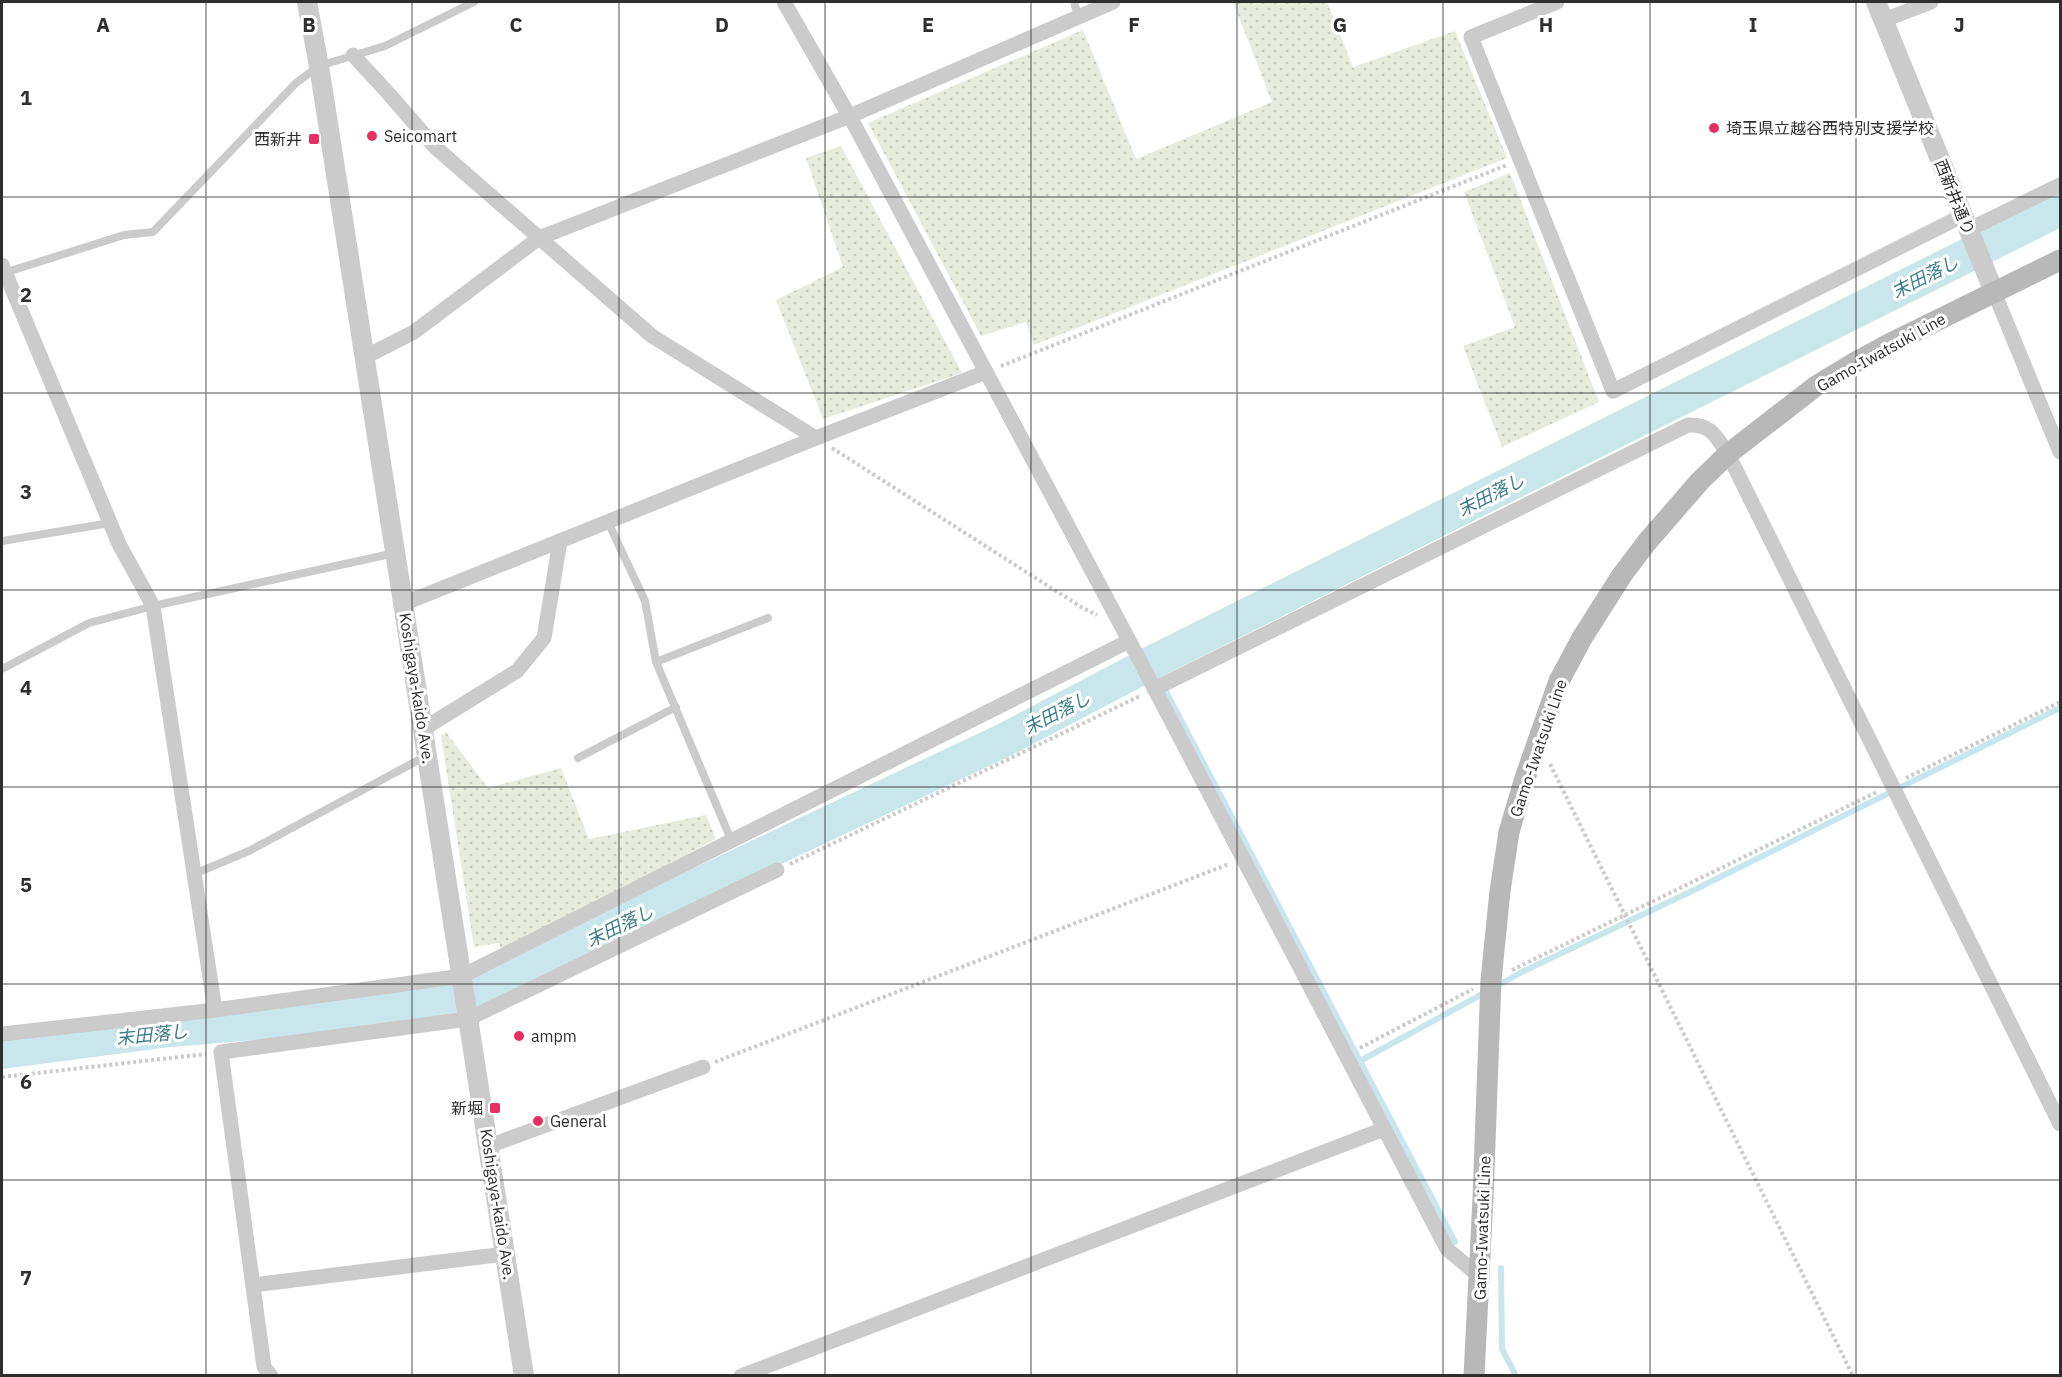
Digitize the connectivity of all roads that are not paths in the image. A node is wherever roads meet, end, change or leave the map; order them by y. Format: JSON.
{"nodes":[{"id":1,"x":307,"y":2,"type":"edge"},
{"id":2,"x":474,"y":2,"type":"edge"},
{"id":3,"x":784,"y":2,"type":"edge"},
{"id":4,"x":1113,"y":2,"type":"edge"},
{"id":5,"x":1557,"y":2,"type":"edge"},
{"id":6,"x":1876,"y":2,"type":"edge"},
{"id":7,"x":1931,"y":2,"type":"edge"},
{"id":8,"x":1076,"y":9,"type":"edge"},
{"id":9,"x":1884,"y":20,"type":"junction"},
{"id":10,"x":352,"y":55,"type":"junction"},
{"id":11,"x":319,"y":66,"type":"junction"},
{"id":12,"x":850,"y":116,"type":"junction"},
{"id":13,"x":2061,"y":185,"type":"edge"},
{"id":14,"x":1965,"y":223,"type":"junction"},
{"id":15,"x":539,"y":238,"type":"junction"},
{"id":16,"x":2061,"y":260,"type":"edge"},
{"id":17,"x":3,"y":269,"type":"edge"},
{"id":18,"x":1994,"y":292,"type":"junction"},
{"id":19,"x":365,"y":357,"type":"junction"},
{"id":20,"x":986,"y":372,"type":"junction"},
{"id":21,"x":816,"y":438,"type":"junction"},
{"id":22,"x":2061,"y":452,"type":"edge"},
{"id":23,"x":1728,"y":454,"type":"junction"},
{"id":24,"x":608,"y":522,"type":"junction"},
{"id":25,"x":110,"y":523,"type":"junction"},
{"id":26,"x":2,"y":541,"type":"edge"},
{"id":27,"x":560,"y":541,"type":"junction"},
{"id":28,"x":395,"y":553,"type":"junction"},
{"id":29,"x":403,"y":604,"type":"junction"},
{"id":30,"x":153,"y":606,"type":"junction"},
{"id":31,"x":768,"y":618,"type":"dead end"},
{"id":32,"x":1129,"y":641,"type":"junction"},
{"id":33,"x":656,"y":662,"type":"junction"},
{"id":34,"x":2,"y":669,"type":"edge"},
{"id":35,"x":1154,"y":689,"type":"junction"},
{"id":36,"x":676,"y":707,"type":"junction"},
{"id":37,"x":423,"y":729,"type":"junction"},
{"id":38,"x":427,"y":755,"type":"junction"},
{"id":39,"x":578,"y":758,"type":"dead end"},
{"id":40,"x":732,"y":842,"type":"junction"},
{"id":41,"x":777,"y":870,"type":"road end"},
{"id":42,"x":194,"y":874,"type":"junction"},
{"id":43,"x":462,"y":976,"type":"junction"},
{"id":44,"x":215,"y":1010,"type":"junction"},
{"id":45,"x":468,"y":1018,"type":"junction"},
{"id":46,"x":2,"y":1034,"type":"edge"},
{"id":47,"x":703,"y":1067,"type":"road end"},
{"id":48,"x":2061,"y":1124,"type":"edge"},
{"id":49,"x":1384,"y":1129,"type":"junction"},
{"id":50,"x":489,"y":1146,"type":"junction"},
{"id":51,"x":505,"y":1254,"type":"junction"},
{"id":52,"x":1479,"y":1276,"type":"junction"},
{"id":53,"x":253,"y":1285,"type":"junction"},
{"id":54,"x":271,"y":1376,"type":"edge"},
{"id":55,"x":524,"y":1376,"type":"edge"},
{"id":56,"x":741,"y":1376,"type":"edge"},
{"id":57,"x":1474,"y":1376,"type":"edge"}],
"edges":[{"from":1,"to":11,"type":"street","name":"Koshigaya-kaido Ave."},
{"from":2,"to":10,"type":"lane"},
{"from":3,"to":12,"type":"street"},
{"from":4,"to":8,"type":"street"},
{"from":5,"to":14,"type":"street"},
{"from":6,"to":9,"type":"street","name":"西新井通り"},
{"from":7,"to":9,"type":"street"},
{"from":8,"to":12,"type":"street"},
{"from":9,"to":14,"type":"street","name":"西新井通り"},
{"from":10,"to":11,"type":"lane"},
{"from":10,"to":15,"type":"street"},
{"from":11,"to":17,"type":"lane"},
{"from":11,"to":19,"type":"street","name":"Koshigaya-kaido Ave."},
{"from":12,"to":15,"type":"street"},
{"from":12,"to":20,"type":"street"},
{"from":13,"to":14,"type":"street"},
{"from":14,"to":18,"type":"street","name":"西新井通り"},
{"from":15,"to":19,"type":"street"},
{"from":15,"to":21,"type":"street"},
{"from":16,"to":18,"type":"main road","name":"Gamo-Iwatsuki Line"},
{"from":17,"to":25,"type":"street"},
{"from":18,"to":22,"type":"street"},
{"from":18,"to":23,"type":"main road","name":"Gamo-Iwatsuki Line"},
{"from":19,"to":28,"type":"street","name":"Koshigaya-kaido Ave."},
{"from":20,"to":21,"type":"street"},
{"from":20,"to":32,"type":"street"},
{"from":21,"to":24,"type":"street"},
{"from":23,"to":35,"type":"street"},
{"from":23,"to":48,"type":"street"},
{"from":23,"to":52,"type":"main road","name":"Gamo-Iwatsuki Line"},
{"from":24,"to":27,"type":"street"},
{"from":24,"to":33,"type":"lane"},
{"from":25,"to":26,"type":"lane"},
{"from":25,"to":30,"type":"street"},
{"from":27,"to":29,"type":"street"},
{"from":27,"to":37,"type":"street"},
{"from":28,"to":29,"type":"street","name":"Koshigaya-kaido Ave."},
{"from":28,"to":30,"type":"lane"},
{"from":29,"to":37,"type":"street","name":"Koshigaya-kaido Ave."},
{"from":30,"to":34,"type":"lane"},
{"from":30,"to":42,"type":"street"},
{"from":31,"to":33,"type":"lane"},
{"from":32,"to":35,"type":"street"},
{"from":32,"to":40,"type":"street"},
{"from":33,"to":36,"type":"lane"},
{"from":35,"to":49,"type":"street"},
{"from":36,"to":39,"type":"lane"},
{"from":36,"to":40,"type":"lane"},
{"from":37,"to":38,"type":"street","name":"Koshigaya-kaido Ave."},
{"from":38,"to":42,"type":"lane"},
{"from":38,"to":43,"type":"street","name":"Koshigaya-kaido Ave."},
{"from":40,"to":43,"type":"street"},
{"from":41,"to":45,"type":"street"},
{"from":42,"to":44,"type":"street"},
{"from":43,"to":44,"type":"street"},
{"from":43,"to":45,"type":"street","name":"Koshigaya-kaido Ave."},
{"from":44,"to":46,"type":"street"},
{"from":45,"to":50,"type":"street","name":"Koshigaya-kaido Ave."},
{"from":45,"to":53,"type":"street"},
{"from":47,"to":50,"type":"street"},
{"from":49,"to":52,"type":"street"},
{"from":49,"to":56,"type":"street"},
{"from":50,"to":51,"type":"street","name":"Koshigaya-kaido Ave."},
{"from":51,"to":53,"type":"street"},
{"from":51,"to":55,"type":"street","name":"Koshigaya-kaido Ave."},
{"from":52,"to":57,"type":"main road","name":"Gamo-Iwatsuki Line"},
{"from":53,"to":54,"type":"street"}]}
